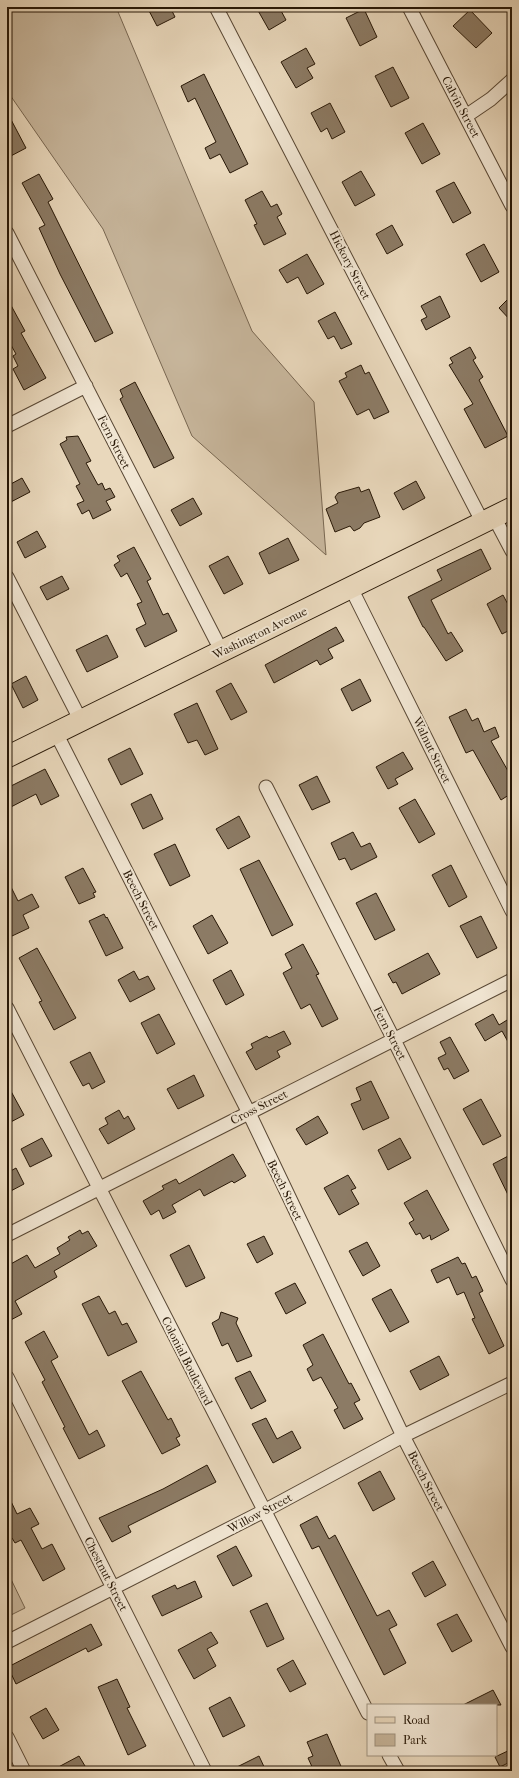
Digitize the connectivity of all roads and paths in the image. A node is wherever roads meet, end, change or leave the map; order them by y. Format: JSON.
{"nodes":[{"id":1,"x":216,"y":7,"type":"edge"},
{"id":2,"x":409,"y":7,"type":"edge"},
{"id":3,"x":512,"y":80,"type":"edge"},
{"id":4,"x":466,"y":116,"type":"junction"},
{"id":5,"x":512,"y":206,"type":"edge"},
{"id":6,"x":7,"y":233,"type":"edge"},
{"id":7,"x":86,"y":386,"type":"junction"},
{"id":8,"x":7,"y":426,"type":"edge"},
{"id":9,"x":496,"y":516,"type":"edge"},
{"id":10,"x":512,"y":551,"type":"edge"},
{"id":11,"x":7,"y":577,"type":"edge"},
{"id":12,"x":351,"y":588,"type":"junction"},
{"id":13,"x":222,"y":652,"type":"junction"},
{"id":14,"x":81,"y":721,"type":"junction"},
{"id":15,"x":56,"y":733,"type":"junction"},
{"id":16,"x":7,"y":757,"type":"edge"},
{"id":17,"x":266,"y":786,"type":"dead end"},
{"id":18,"x":512,"y":911,"type":"edge"},
{"id":19,"x":512,"y":980,"type":"edge"},
{"id":20,"x":7,"y":1008,"type":"edge"},
{"id":21,"x":394,"y":1040,"type":"junction"},
{"id":22,"x":249,"y":1113,"type":"junction"},
{"id":23,"x":99,"y":1188,"type":"junction"},
{"id":24,"x":7,"y":1235,"type":"edge"},
{"id":25,"x":512,"y":1280,"type":"edge"},
{"id":26,"x":7,"y":1377,"type":"edge"},
{"id":27,"x":512,"y":1384,"type":"edge"},
{"id":28,"x":403,"y":1436,"type":"junction"},
{"id":29,"x":264,"y":1511,"type":"junction"},
{"id":30,"x":113,"y":1588,"type":"junction"},
{"id":31,"x":7,"y":1642,"type":"edge"},
{"id":32,"x":511,"y":1644,"type":"edge"},
{"id":33,"x":367,"y":1711,"type":"edge"},
{"id":34,"x":7,"y":1737,"type":"edge"},
{"id":35,"x":390,"y":1756,"type":"edge"},
{"id":36,"x":24,"y":1771,"type":"edge"},
{"id":37,"x":205,"y":1771,"type":"edge"},
{"id":38,"x":398,"y":1771,"type":"edge"}],
"edges":[{"from":1,"to":9,"type":"street","name":"Hickory Street"},
{"from":2,"to":4,"type":"street","name":"Calvin Street"},
{"from":3,"to":4,"type":"street"},
{"from":4,"to":5,"type":"street","name":"Calvin Street"},
{"from":6,"to":7,"type":"street","name":"Fern Street"},
{"from":7,"to":8,"type":"street"},
{"from":7,"to":13,"type":"street","name":"Fern Street"},
{"from":9,"to":10,"type":"street","name":"Hickory Street"},
{"from":9,"to":12,"type":"main road","name":"Washington Avenue"},
{"from":11,"to":14,"type":"street"},
{"from":12,"to":13,"type":"main road","name":"Washington Avenue"},
{"from":12,"to":18,"type":"street","name":"Walnut Street"},
{"from":13,"to":14,"type":"main road","name":"Washington Avenue"},
{"from":14,"to":15,"type":"main road","name":"Washington Avenue"},
{"from":15,"to":16,"type":"main road","name":"Washington Avenue"},
{"from":15,"to":22,"type":"street","name":"Beech Street"},
{"from":17,"to":21,"type":"street","name":"Fern Street"},
{"from":19,"to":21,"type":"street","name":"Cross Street"},
{"from":20,"to":23,"type":"street","name":"Colonial Boulevard"},
{"from":21,"to":22,"type":"street","name":"Cross Street"},
{"from":21,"to":25,"type":"street","name":"Fern Street"},
{"from":22,"to":23,"type":"street","name":"Cross Street"},
{"from":22,"to":28,"type":"street","name":"Beech Street"},
{"from":23,"to":24,"type":"street","name":"Cross Street"},
{"from":23,"to":29,"type":"street","name":"Colonial Boulevard"},
{"from":26,"to":30,"type":"street","name":"Chestnut Street"},
{"from":27,"to":28,"type":"street","name":"Willow Street"},
{"from":28,"to":29,"type":"street","name":"Willow Street"},
{"from":28,"to":32,"type":"street","name":"Beech Street"},
{"from":29,"to":30,"type":"street","name":"Willow Street"},
{"from":29,"to":33,"type":"street","name":"Colonial Boulevard"},
{"from":30,"to":31,"type":"street","name":"Willow Street"},
{"from":30,"to":37,"type":"street","name":"Chestnut Street"},
{"from":34,"to":36,"type":"street"},
{"from":35,"to":38,"type":"street"}]}
